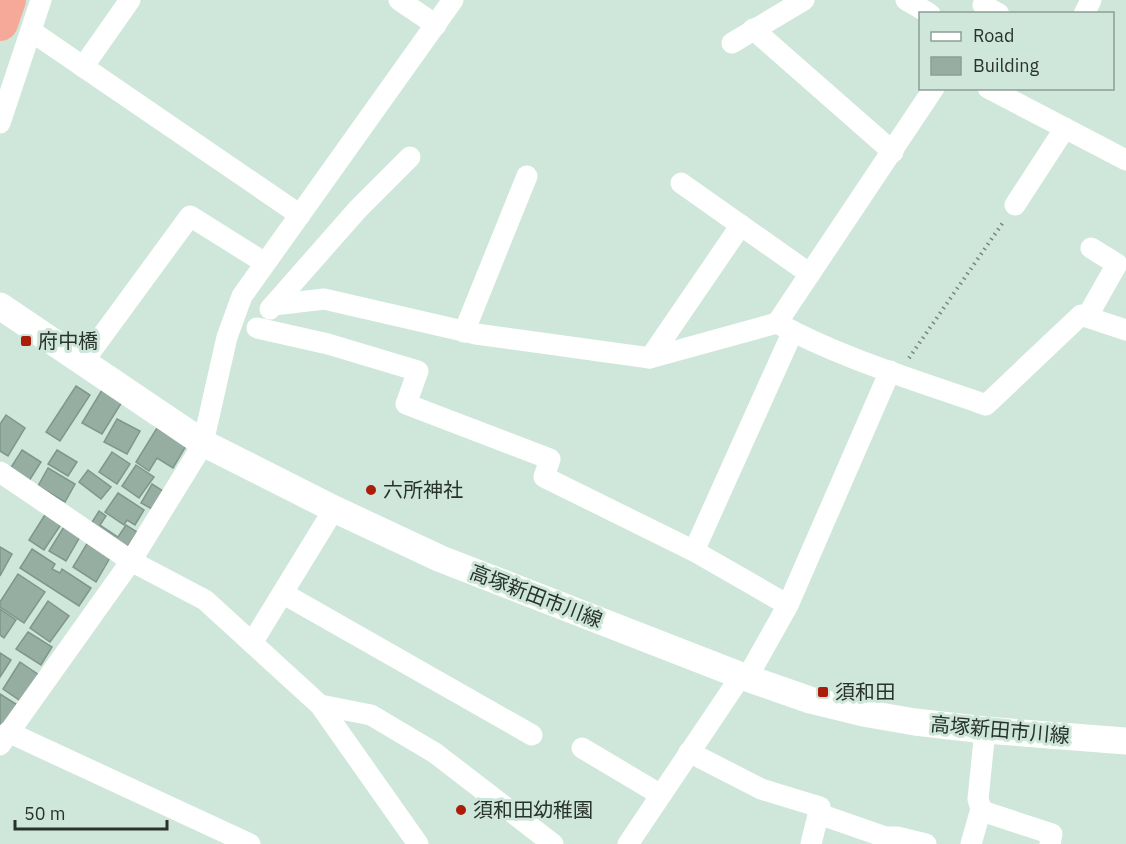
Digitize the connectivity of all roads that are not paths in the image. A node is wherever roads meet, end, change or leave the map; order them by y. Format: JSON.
{"nodes":[{"id":1,"x":41,"y":0,"type":"edge"},
{"id":2,"x":130,"y":0,"type":"edge"},
{"id":3,"x":399,"y":0,"type":"edge"},
{"id":4,"x":453,"y":0,"type":"edge"},
{"id":5,"x":803,"y":0,"type":"edge"},
{"id":6,"x":906,"y":0,"type":"edge"},
{"id":7,"x":927,"y":12,"type":"edge"},
{"id":8,"x":436,"y":24,"type":"junction"},
{"id":9,"x":753,"y":28,"type":"junction"},
{"id":10,"x":31,"y":31,"type":"junction"},
{"id":11,"x":732,"y":43,"type":"dead end"},
{"id":12,"x":83,"y":67,"type":"junction"},
{"id":13,"x":933,"y":90,"type":"edge"},
{"id":14,"x":992,"y":90,"type":"edge"},
{"id":15,"x":0,"y":123,"type":"edge"},
{"id":16,"x":1065,"y":128,"type":"junction"},
{"id":17,"x":893,"y":152,"type":"junction"},
{"id":18,"x":410,"y":157,"type":"dead end"},
{"id":19,"x":1125,"y":157,"type":"edge"},
{"id":20,"x":527,"y":176,"type":"dead end"},
{"id":21,"x":681,"y":183,"type":"dead end"},
{"id":22,"x":1016,"y":205,"type":"road end"},
{"id":23,"x":300,"y":215,"type":"junction"},
{"id":24,"x":741,"y":225,"type":"junction"},
{"id":25,"x":1090,"y":249,"type":"dead end"},
{"id":26,"x":265,"y":263,"type":"junction"},
{"id":27,"x":810,"y":274,"type":"junction"},
{"id":28,"x":273,"y":305,"type":"junction"},
{"id":29,"x":0,"y":306,"type":"edge"},
{"id":30,"x":1087,"y":318,"type":"junction"},
{"id":31,"x":785,"y":327,"type":"junction"},
{"id":32,"x":257,"y":328,"type":"junction"},
{"id":33,"x":1126,"y":330,"type":"edge"},
{"id":34,"x":464,"y":332,"type":"junction"},
{"id":35,"x":227,"y":337,"type":"junction"},
{"id":36,"x":650,"y":358,"type":"junction"},
{"id":37,"x":83,"y":362,"type":"junction"},
{"id":38,"x":894,"y":372,"type":"junction"},
{"id":39,"x":203,"y":443,"type":"junction"},
{"id":40,"x":0,"y":472,"type":"edge"},
{"id":41,"x":334,"y":508,"type":"junction"},
{"id":42,"x":694,"y":551,"type":"junction"},
{"id":43,"x":131,"y":561,"type":"junction"},
{"id":44,"x":284,"y":594,"type":"junction"},
{"id":45,"x":788,"y":605,"type":"junction"},
{"id":46,"x":252,"y":643,"type":"junction"},
{"id":47,"x":744,"y":677,"type":"junction"},
{"id":48,"x":320,"y":705,"type":"junction"},
{"id":49,"x":985,"y":730,"type":"junction"},
{"id":50,"x":532,"y":735,"type":"dead end"},
{"id":51,"x":4,"y":738,"type":"edge"},
{"id":52,"x":1125,"y":739,"type":"edge"},
{"id":53,"x":582,"y":748,"type":"dead end"},
{"id":54,"x":689,"y":752,"type":"junction"},
{"id":55,"x":661,"y":795,"type":"junction"},
{"id":56,"x":981,"y":808,"type":"junction"},
{"id":57,"x":819,"y":814,"type":"junction"},
{"id":58,"x":250,"y":844,"type":"edge"},
{"id":59,"x":418,"y":844,"type":"edge"},
{"id":60,"x":552,"y":844,"type":"edge"},
{"id":61,"x":628,"y":844,"type":"edge"},
{"id":62,"x":811,"y":844,"type":"edge"},
{"id":63,"x":926,"y":844,"type":"edge"},
{"id":64,"x":971,"y":844,"type":"edge"},
{"id":65,"x":1050,"y":844,"type":"edge"}],
"edges":[{"from":1,"to":10,"type":"street"},
{"from":2,"to":12,"type":"street"},
{"from":3,"to":8,"type":"street"},
{"from":4,"to":8,"type":"street"},
{"from":5,"to":9,"type":"street"},
{"from":6,"to":7,"type":"street"},
{"from":8,"to":23,"type":"street"},
{"from":9,"to":11,"type":"street"},
{"from":9,"to":17,"type":"street"},
{"from":10,"to":12,"type":"street"},
{"from":10,"to":15,"type":"street"},
{"from":12,"to":23,"type":"street"},
{"from":13,"to":17,"type":"street"},
{"from":14,"to":16,"type":"street"},
{"from":16,"to":19,"type":"street"},
{"from":16,"to":22,"type":"street"},
{"from":17,"to":27,"type":"street"},
{"from":18,"to":28,"type":"street"},
{"from":20,"to":34,"type":"street"},
{"from":21,"to":24,"type":"street"},
{"from":23,"to":26,"type":"street"},
{"from":24,"to":27,"type":"street"},
{"from":24,"to":36,"type":"street"},
{"from":25,"to":30,"type":"street"},
{"from":26,"to":35,"type":"street"},
{"from":26,"to":37,"type":"street"},
{"from":27,"to":31,"type":"street"},
{"from":28,"to":32,"type":"street"},
{"from":28,"to":34,"type":"street"},
{"from":29,"to":37,"type":"main road","name":"高塚新田市川線"},
{"from":30,"to":33,"type":"street"},
{"from":30,"to":38,"type":"street"},
{"from":31,"to":36,"type":"street"},
{"from":31,"to":38,"type":"street"},
{"from":31,"to":42,"type":"street"},
{"from":32,"to":35,"type":"street"},
{"from":32,"to":42,"type":"street"},
{"from":34,"to":36,"type":"street"},
{"from":35,"to":39,"type":"street"},
{"from":37,"to":39,"type":"main road","name":"高塚新田市川線"},
{"from":38,"to":45,"type":"street"},
{"from":39,"to":41,"type":"main road","name":"高塚新田市川線"},
{"from":39,"to":43,"type":"street"},
{"from":40,"to":43,"type":"street"},
{"from":41,"to":44,"type":"street"},
{"from":41,"to":47,"type":"main road","name":"高塚新田市川線"},
{"from":42,"to":45,"type":"street"},
{"from":43,"to":46,"type":"street"},
{"from":43,"to":51,"type":"street"},
{"from":44,"to":46,"type":"street"},
{"from":44,"to":50,"type":"street"},
{"from":45,"to":47,"type":"street"},
{"from":46,"to":48,"type":"street"},
{"from":47,"to":49,"type":"main road","name":"高塚新田市川線"},
{"from":47,"to":54,"type":"street"},
{"from":48,"to":59,"type":"street"},
{"from":48,"to":60,"type":"street"},
{"from":49,"to":52,"type":"main road","name":"高塚新田市川線"},
{"from":49,"to":56,"type":"street"},
{"from":51,"to":58,"type":"street"},
{"from":53,"to":55,"type":"street"},
{"from":54,"to":55,"type":"street"},
{"from":54,"to":57,"type":"street"},
{"from":55,"to":61,"type":"street"},
{"from":56,"to":64,"type":"street"},
{"from":56,"to":65,"type":"street"},
{"from":57,"to":62,"type":"street"},
{"from":57,"to":63,"type":"street"}]}
